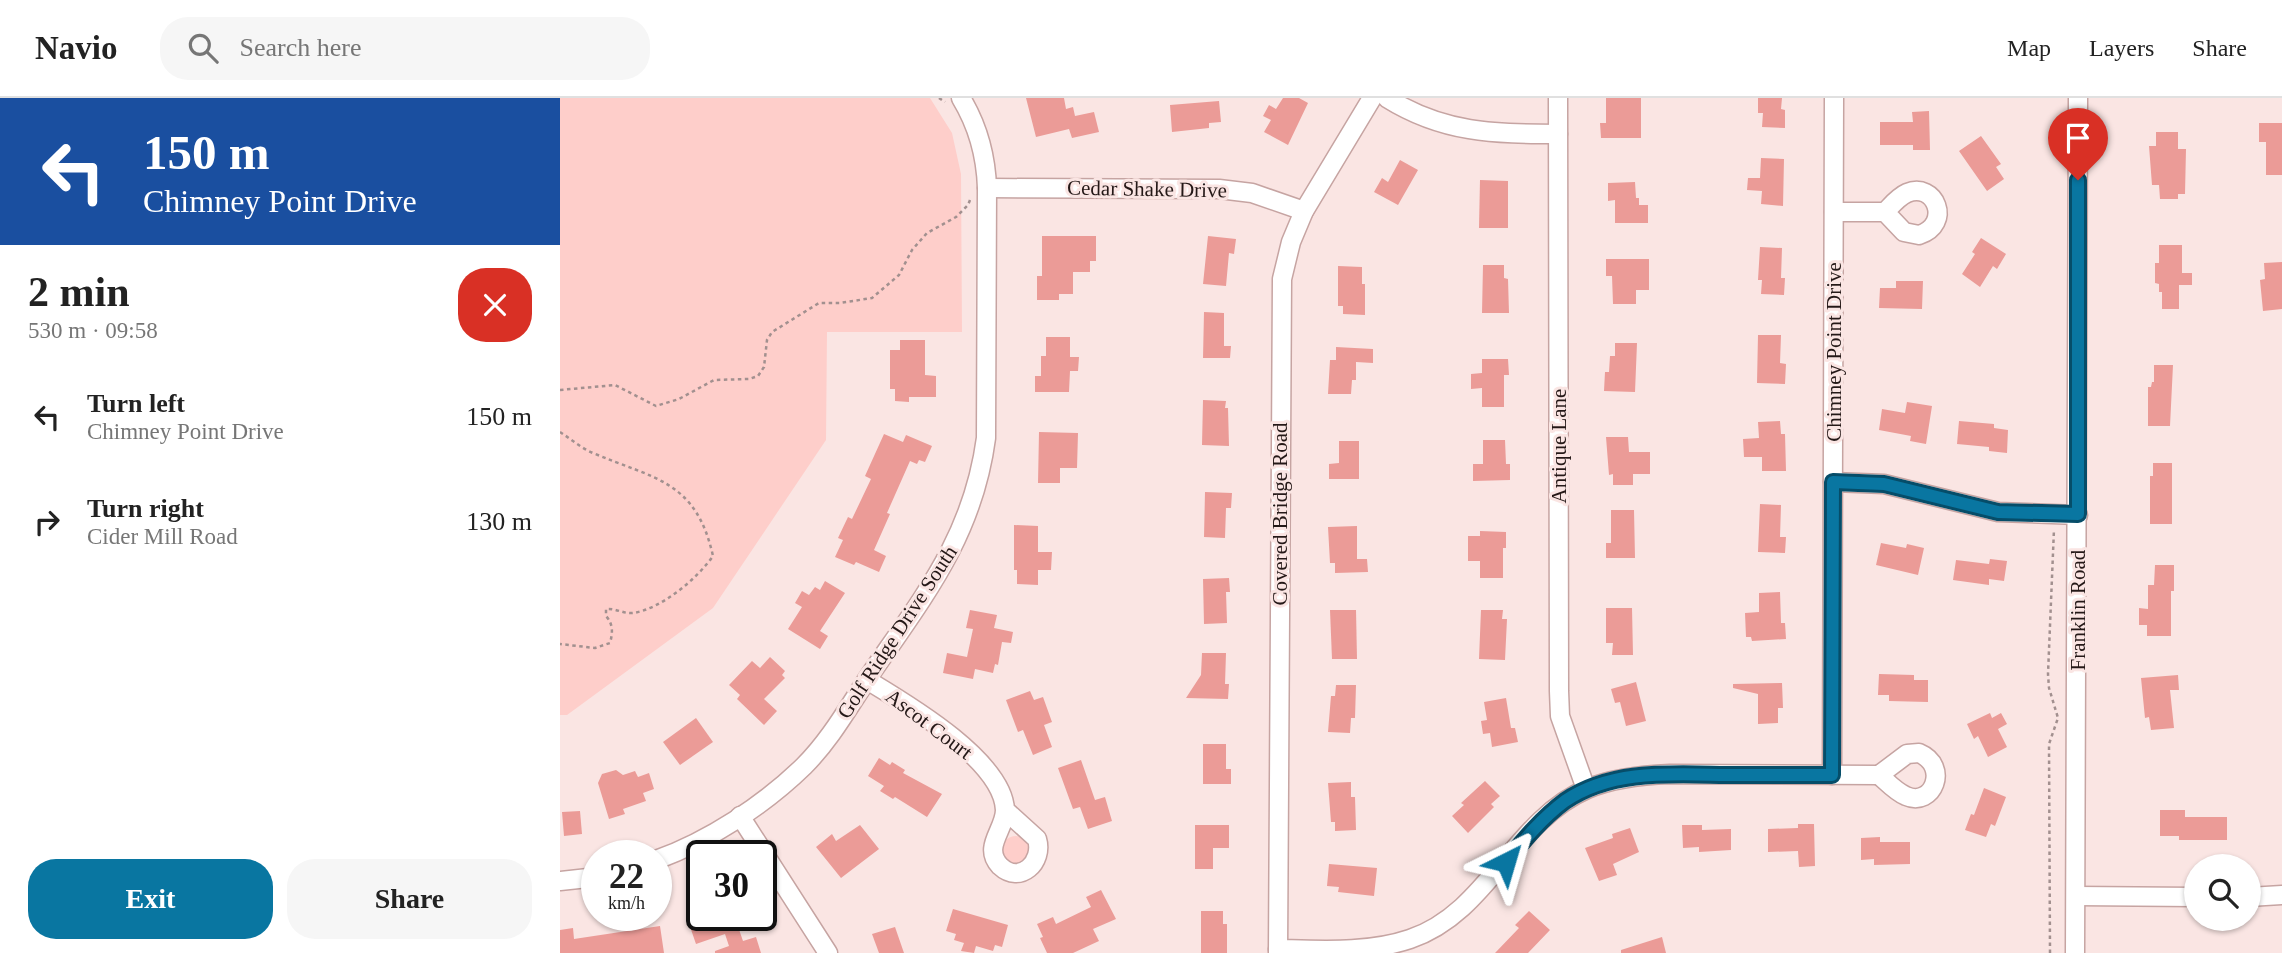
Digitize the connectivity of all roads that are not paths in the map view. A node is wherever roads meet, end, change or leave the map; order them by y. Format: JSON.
{"nodes":[{"id":1,"x":1372,"y":98,"type":"edge"},
{"id":2,"x":1387,"y":98,"type":"edge"},
{"id":3,"x":1558,"y":98,"type":"edge"},
{"id":4,"x":1834,"y":98,"type":"edge"},
{"id":5,"x":2078,"y":98,"type":"edge"},
{"id":6,"x":954,"y":101,"type":"edge"},
{"id":7,"x":1558,"y":134,"type":"junction"},
{"id":8,"x":979,"y":191,"type":"junction"},
{"id":9,"x":1304,"y":212,"type":"junction"},
{"id":10,"x":1834,"y":212,"type":"junction"},
{"id":11,"x":1885,"y":212,"type":"dead end"},
{"id":12,"x":1833,"y":482,"type":"junction"},
{"id":13,"x":2078,"y":514,"type":"junction"},
{"id":14,"x":867,"y":680,"type":"junction"},
{"id":15,"x":1832,"y":775,"type":"junction"},
{"id":16,"x":1879,"y":775,"type":"dead end"},
{"id":17,"x":1586,"y":789,"type":"junction"},
{"id":18,"x":1005,"y":810,"type":"dead end"},
{"id":19,"x":740,"y":816,"type":"junction"},
{"id":20,"x":672,"y":853,"type":"edge"},
{"id":21,"x":581,"y":879,"type":"edge"},
{"id":22,"x":560,"y":881,"type":"edge"},
{"id":23,"x":2282,"y":895,"type":"edge"},
{"id":24,"x":2076,"y":896,"type":"junction"},
{"id":25,"x":2261,"y":896,"type":"edge"},
{"id":26,"x":2184,"y":897,"type":"edge"},
{"id":27,"x":1278,"y":951,"type":"edge"},
{"id":28,"x":828,"y":953,"type":"edge"},
{"id":29,"x":2076,"y":953,"type":"edge"}],
"edges":[{"from":1,"to":9,"type":"street","name":"Covered Bridge Road"},
{"from":2,"to":7,"type":"street"},
{"from":3,"to":7,"type":"street","name":"Antique Lane"},
{"from":4,"to":10,"type":"street","name":"Chimney Point Drive"},
{"from":5,"to":13,"type":"street","name":"Franklin Road"},
{"from":6,"to":8,"type":"street","name":"Golf Ridge Drive South"},
{"from":7,"to":17,"type":"street","name":"Antique Lane"},
{"from":8,"to":9,"type":"street","name":"Cedar Shake Drive"},
{"from":8,"to":14,"type":"street","name":"Golf Ridge Drive South"},
{"from":9,"to":27,"type":"street","name":"Covered Bridge Road"},
{"from":10,"to":11,"type":"street"},
{"from":10,"to":12,"type":"street","name":"Chimney Point Drive"},
{"from":12,"to":13,"type":"street"},
{"from":12,"to":15,"type":"street","name":"Chimney Point Drive"},
{"from":13,"to":24,"type":"street","name":"Franklin Road"},
{"from":14,"to":18,"type":"street","name":"Ascot Court"},
{"from":14,"to":19,"type":"street","name":"Golf Ridge Drive South"},
{"from":15,"to":16,"type":"street"},
{"from":15,"to":17,"type":"street"},
{"from":17,"to":27,"type":"street"},
{"from":19,"to":20,"type":"street","name":"Golf Ridge Drive South"},
{"from":19,"to":28,"type":"street"},
{"from":21,"to":22,"type":"street"},
{"from":23,"to":25,"type":"street"},
{"from":24,"to":26,"type":"street"},
{"from":24,"to":29,"type":"street","name":"Franklin Road"}]}
